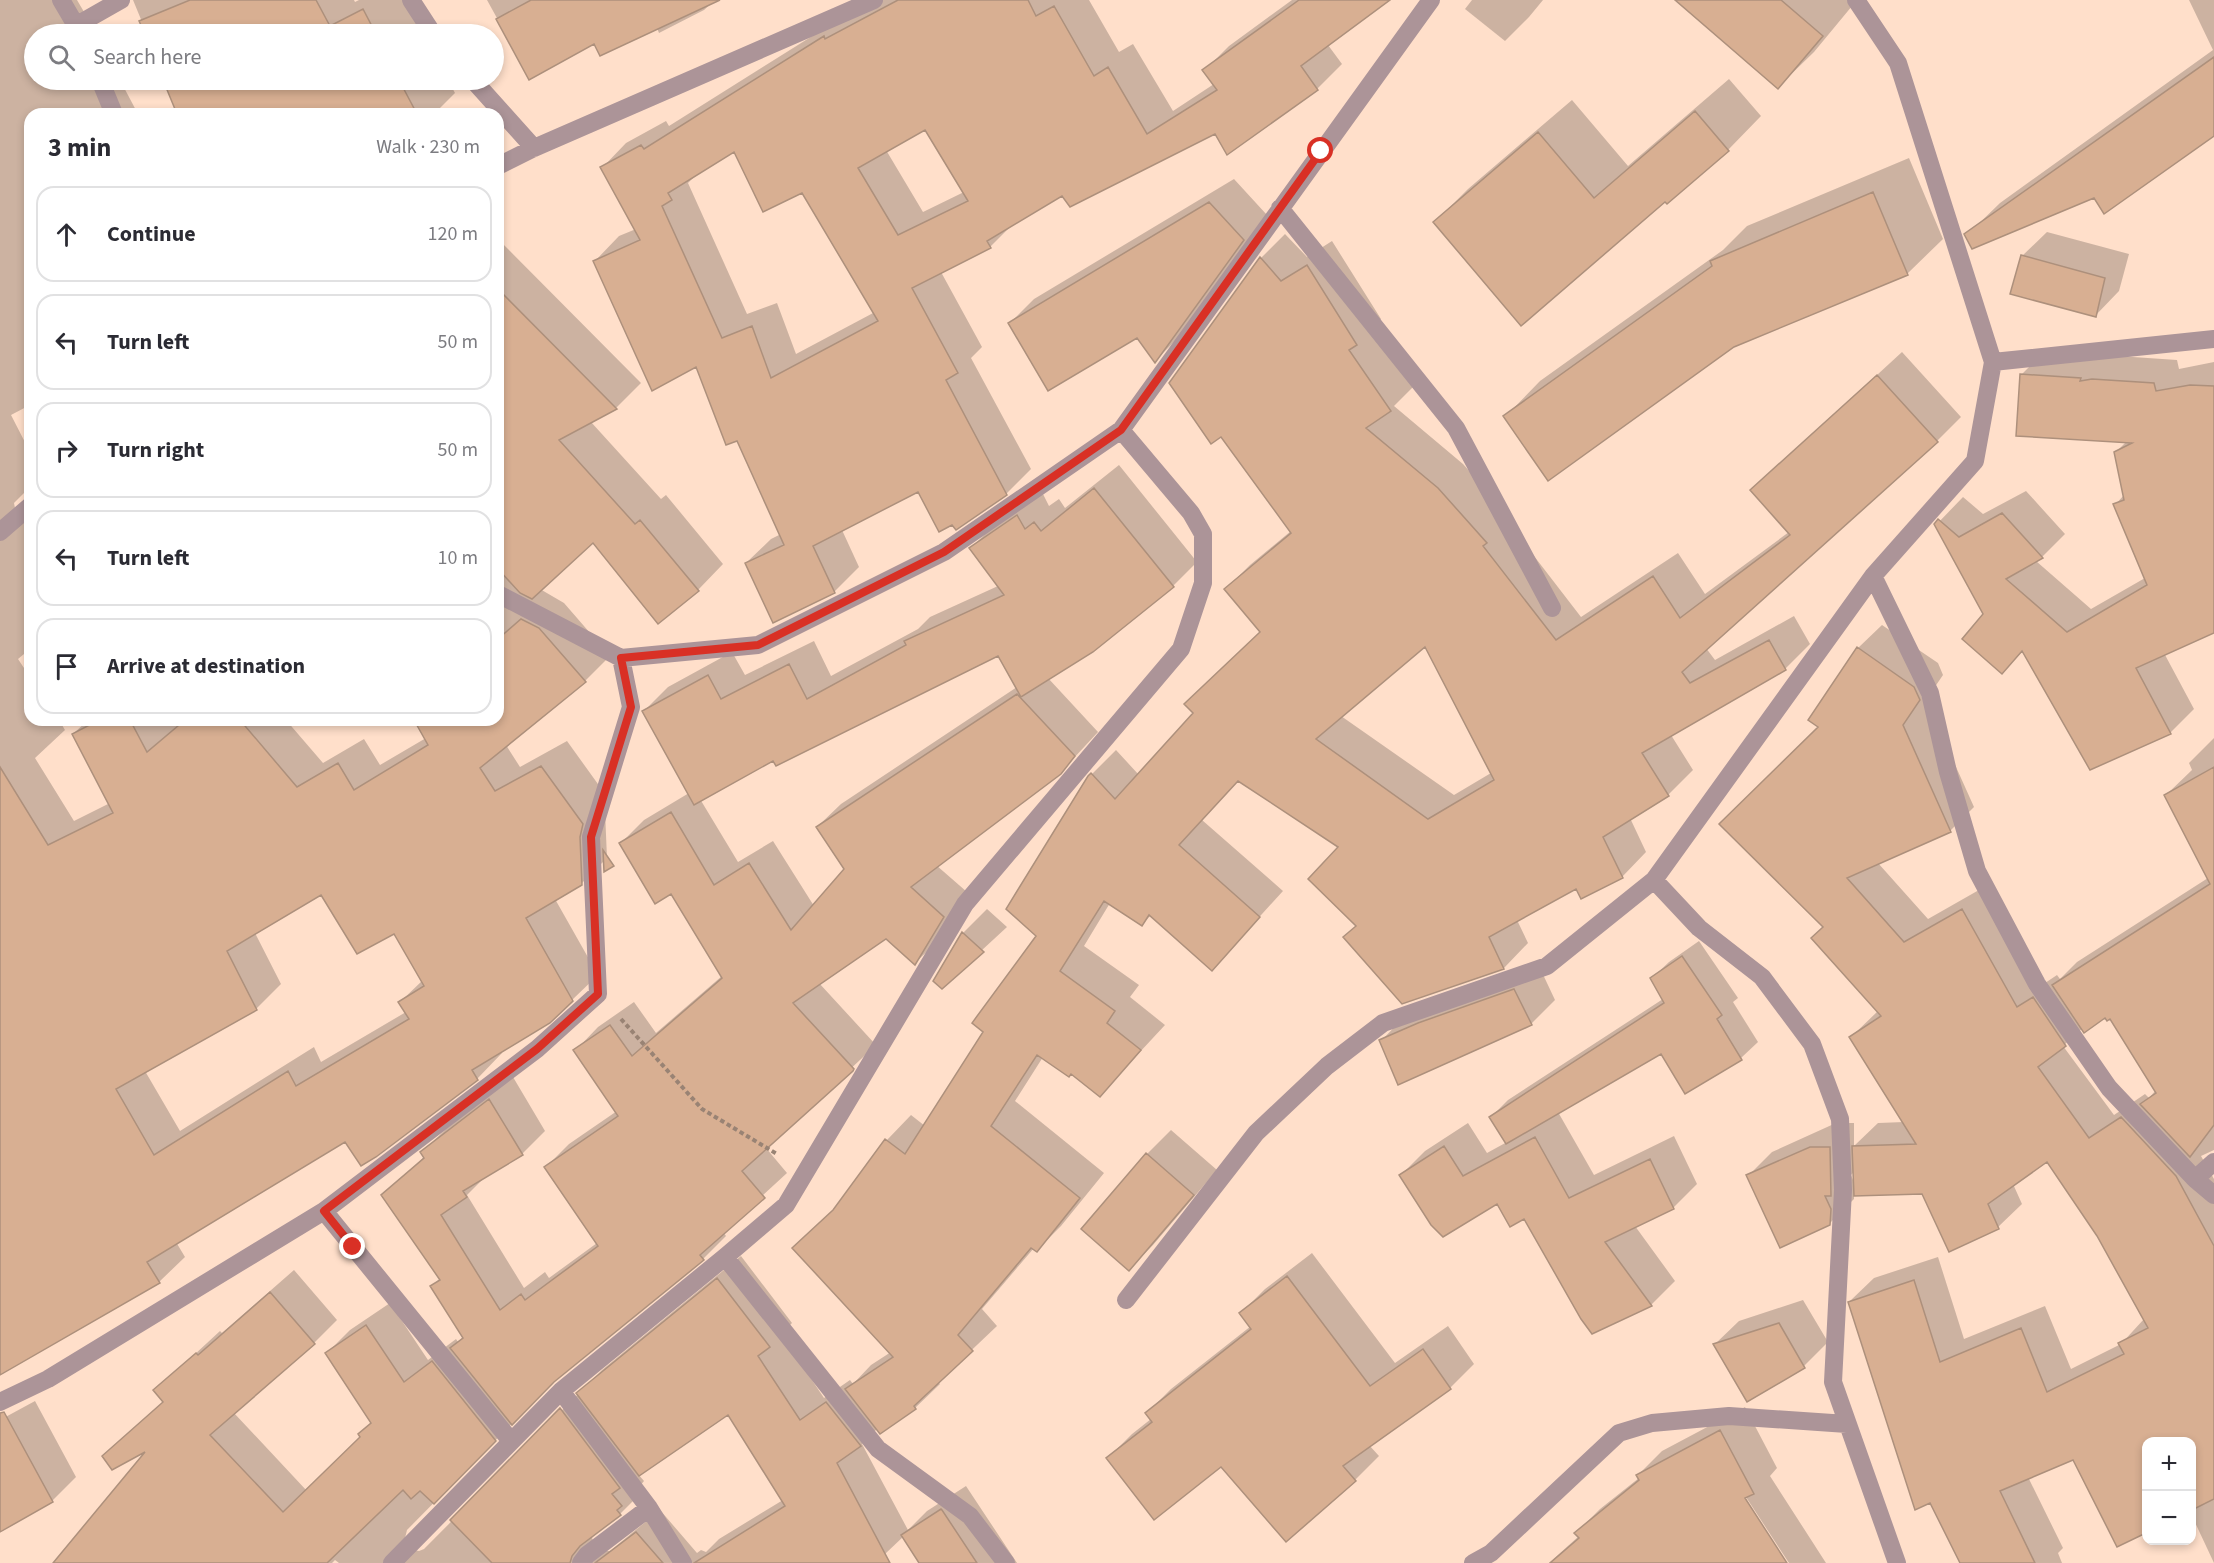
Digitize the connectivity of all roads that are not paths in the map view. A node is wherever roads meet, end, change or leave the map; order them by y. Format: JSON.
{"nodes":[{"id":1,"x":61,"y":0,"type":"edge"},
{"id":2,"x":121,"y":0,"type":"edge"},
{"id":3,"x":411,"y":0,"type":"edge"},
{"id":4,"x":874,"y":0,"type":"edge"},
{"id":5,"x":1431,"y":0,"type":"edge"},
{"id":6,"x":1856,"y":0,"type":"edge"},
{"id":7,"x":75,"y":24,"type":"edge"},
{"id":8,"x":87,"y":24,"type":"edge"},
{"id":9,"x":427,"y":24,"type":"edge"},
{"id":10,"x":104,"y":90,"type":"edge"},
{"id":11,"x":482,"y":90,"type":"edge"},
{"id":12,"x":112,"y":108,"type":"edge"},
{"id":13,"x":498,"y":108,"type":"edge"},
{"id":14,"x":504,"y":115,"type":"edge"},
{"id":15,"x":534,"y":148,"type":"junction"},
{"id":16,"x":504,"y":163,"type":"edge"},
{"id":17,"x":1280,"y":208,"type":"junction"},
{"id":18,"x":2214,"y":339,"type":"edge"},
{"id":19,"x":1993,"y":362,"type":"junction"},
{"id":20,"x":1121,"y":430,"type":"junction"},
{"id":21,"x":24,"y":511,"type":"edge"},
{"id":22,"x":0,"y":532,"type":"edge"},
{"id":23,"x":1873,"y":576,"type":"junction"},
{"id":24,"x":504,"y":597,"type":"edge"},
{"id":25,"x":1552,"y":608,"type":"dead end"},
{"id":26,"x":621,"y":658,"type":"junction"},
{"id":27,"x":1654,"y":880,"type":"junction"},
{"id":28,"x":2214,"y":1162,"type":"edge"},
{"id":29,"x":2195,"y":1179,"type":"junction"},
{"id":30,"x":2214,"y":1196,"type":"edge"},
{"id":31,"x":324,"y":1211,"type":"junction"},
{"id":32,"x":726,"y":1257,"type":"junction"},
{"id":33,"x":1126,"y":1300,"type":"dead end"},
{"id":34,"x":561,"y":1390,"type":"junction"},
{"id":35,"x":0,"y":1402,"type":"edge"},
{"id":36,"x":1847,"y":1424,"type":"junction"},
{"id":37,"x":511,"y":1441,"type":"junction"},
{"id":38,"x":649,"y":1508,"type":"junction"},
{"id":39,"x":1490,"y":1558,"type":"edge"},
{"id":40,"x":392,"y":1563,"type":"edge"},
{"id":41,"x":581,"y":1563,"type":"edge"},
{"id":42,"x":683,"y":1563,"type":"edge"},
{"id":43,"x":1006,"y":1563,"type":"edge"},
{"id":44,"x":1473,"y":1563,"type":"edge"},
{"id":45,"x":1897,"y":1563,"type":"edge"}],
"edges":[{"from":1,"to":7,"type":"street"},
{"from":2,"to":8,"type":"street"},
{"from":3,"to":9,"type":"street"},
{"from":4,"to":15,"type":"street"},
{"from":5,"to":17,"type":"street"},
{"from":6,"to":19,"type":"street"},
{"from":10,"to":12,"type":"street"},
{"from":11,"to":13,"type":"street"},
{"from":14,"to":15,"type":"street"},
{"from":15,"to":16,"type":"street"},
{"from":17,"to":20,"type":"street"},
{"from":17,"to":25,"type":"street"},
{"from":18,"to":19,"type":"street"},
{"from":19,"to":23,"type":"street"},
{"from":20,"to":26,"type":"street"},
{"from":20,"to":32,"type":"street"},
{"from":21,"to":22,"type":"street"},
{"from":23,"to":27,"type":"street"},
{"from":23,"to":29,"type":"street"},
{"from":24,"to":26,"type":"street"},
{"from":26,"to":31,"type":"street"},
{"from":27,"to":33,"type":"street"},
{"from":27,"to":36,"type":"street"},
{"from":28,"to":29,"type":"street"},
{"from":29,"to":30,"type":"street"},
{"from":31,"to":35,"type":"street"},
{"from":31,"to":37,"type":"street"},
{"from":32,"to":34,"type":"street"},
{"from":32,"to":43,"type":"street"},
{"from":34,"to":37,"type":"street"},
{"from":34,"to":38,"type":"street"},
{"from":36,"to":39,"type":"street"},
{"from":36,"to":45,"type":"street"},
{"from":37,"to":40,"type":"street"},
{"from":38,"to":41,"type":"street"},
{"from":38,"to":42,"type":"street"},
{"from":39,"to":44,"type":"street"}]}
